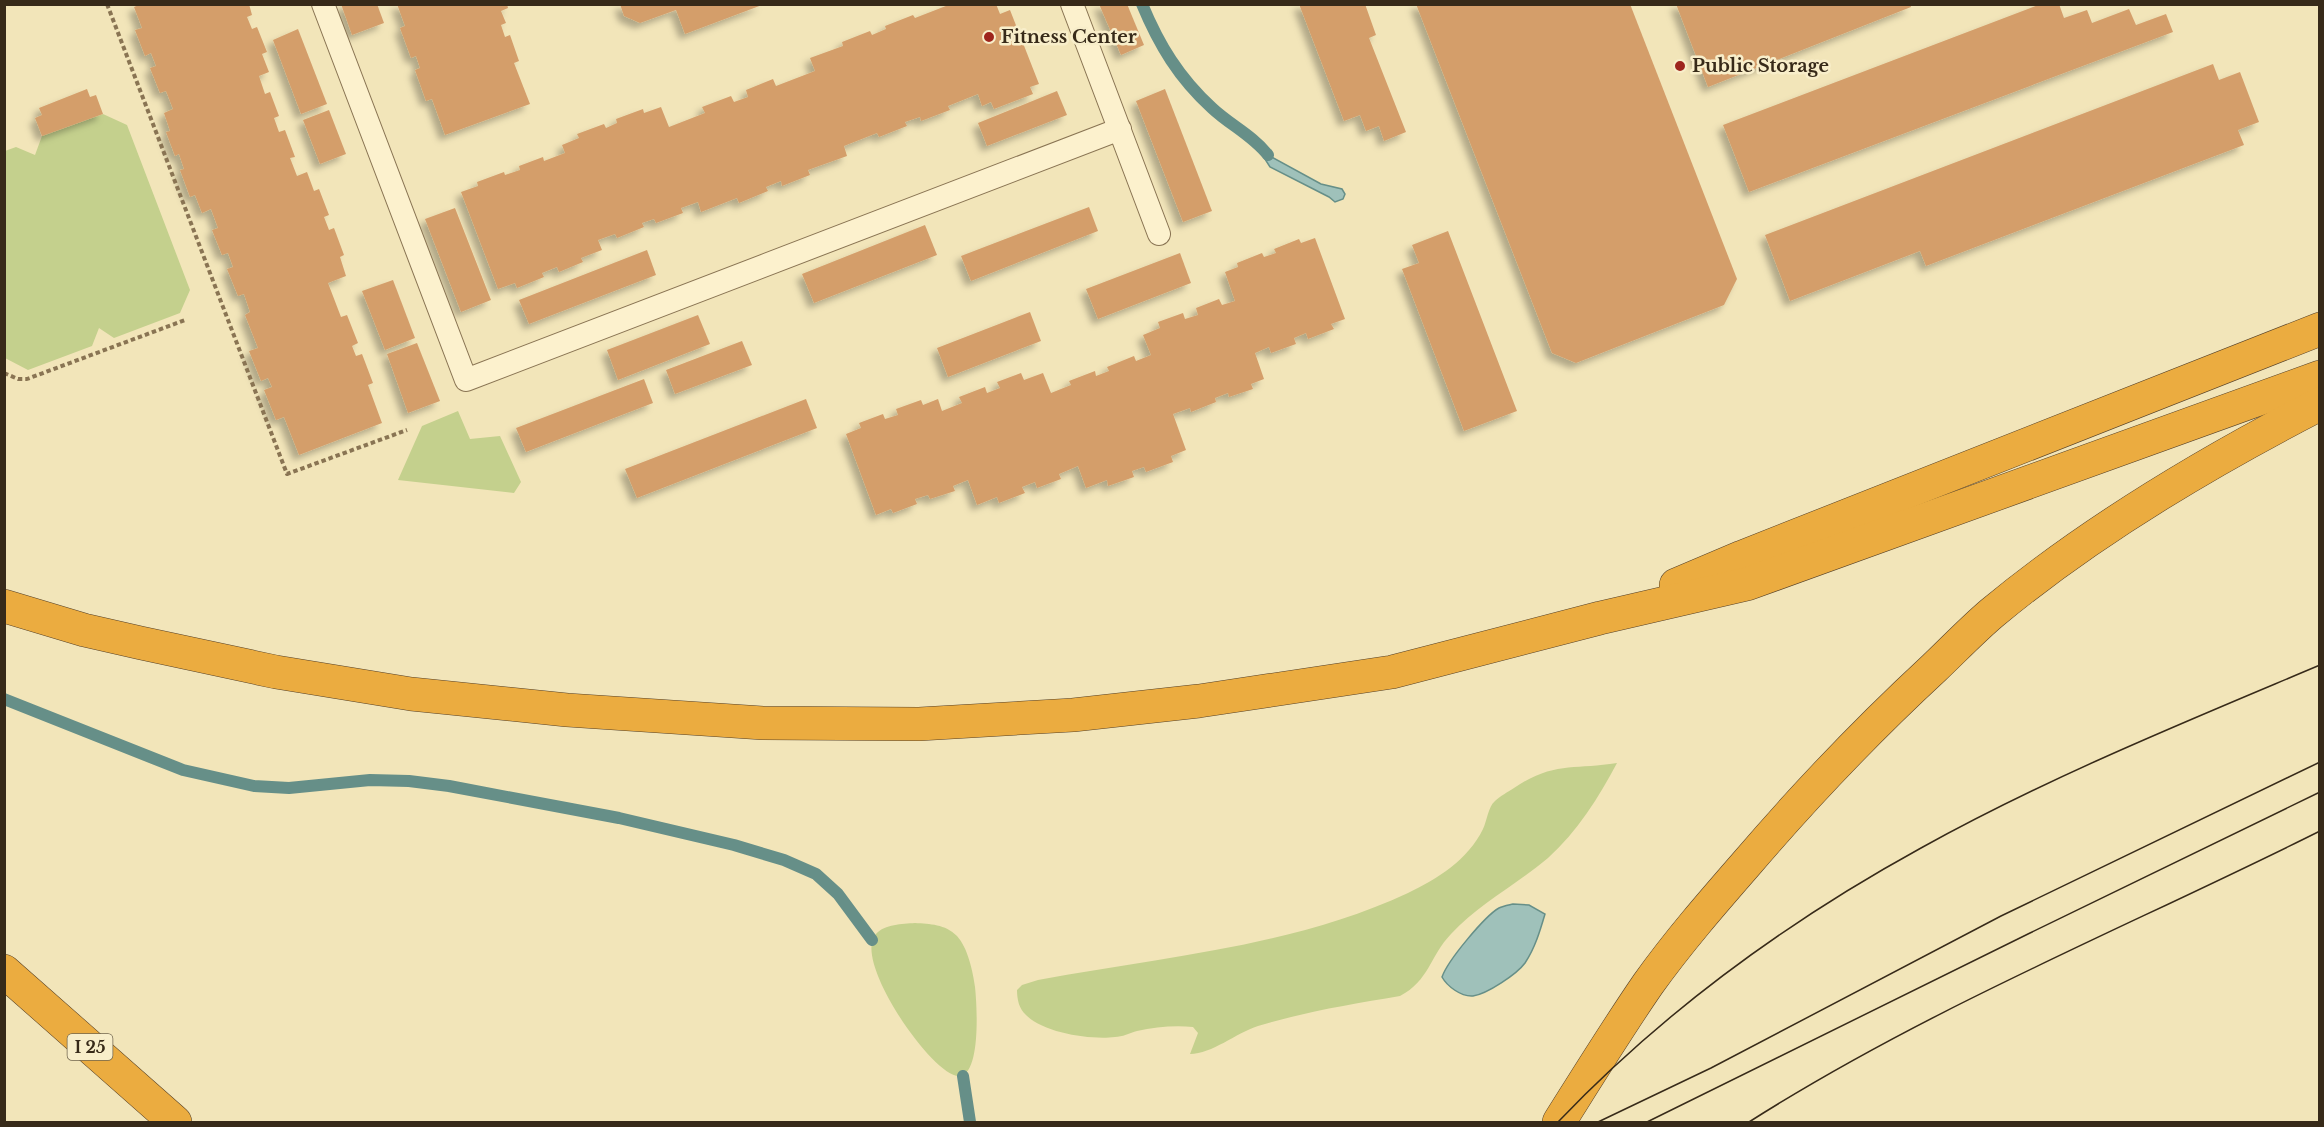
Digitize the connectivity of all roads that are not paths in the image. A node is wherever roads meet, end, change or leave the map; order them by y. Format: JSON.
{"nodes":[{"id":1,"x":324,"y":4,"type":"edge"},
{"id":2,"x":1072,"y":4,"type":"edge"},
{"id":3,"x":1120,"y":129,"type":"junction"},
{"id":4,"x":1159,"y":234,"type":"dead end"},
{"id":5,"x":2319,"y":329,"type":"edge"},
{"id":6,"x":2319,"y":377,"type":"edge"},
{"id":7,"x":2319,"y":404,"type":"edge"},
{"id":8,"x":4,"y":606,"type":"edge"},
{"id":9,"x":1599,"y":618,"type":"junction"},
{"id":10,"x":4,"y":971,"type":"edge"},
{"id":11,"x":175,"y":1122,"type":"edge"},
{"id":12,"x":1559,"y":1122,"type":"edge"}],
"edges":[{"from":1,"to":3,"type":"lane"},
{"from":2,"to":3,"type":"lane"},
{"from":3,"to":4,"type":"lane"},
{"from":5,"to":9,"type":"highway"},
{"from":6,"to":9,"type":"highway"},
{"from":7,"to":12,"type":"highway"},
{"from":8,"to":9,"type":"highway"},
{"from":10,"to":11,"type":"highway","number":"I 25"}]}
